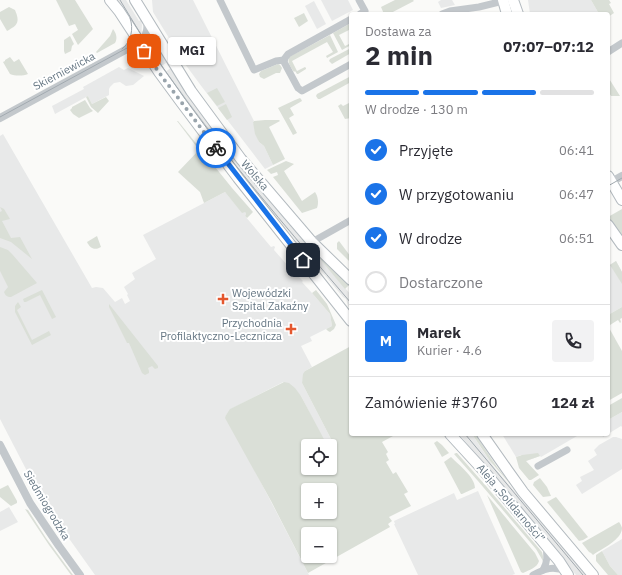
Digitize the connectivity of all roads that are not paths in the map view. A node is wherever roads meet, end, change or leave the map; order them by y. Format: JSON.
{"nodes":[{"id":1,"x":110,"y":0,"type":"edge"},
{"id":2,"x":220,"y":0,"type":"edge"},
{"id":3,"x":359,"y":0,"type":"edge"},
{"id":4,"x":507,"y":0,"type":"edge"},
{"id":5,"x":137,"y":1,"type":"edge"},
{"id":6,"x":363,"y":12,"type":"edge"},
{"id":7,"x":447,"y":12,"type":"edge"},
{"id":8,"x":507,"y":12,"type":"edge"},
{"id":9,"x":516,"y":12,"type":"edge"},
{"id":10,"x":146,"y":18,"type":"junction"},
{"id":11,"x":349,"y":20,"type":"edge"},
{"id":12,"x":139,"y":43,"type":"junction"},
{"id":13,"x":622,"y":43,"type":"edge"},
{"id":14,"x":610,"y":51,"type":"edge"},
{"id":15,"x":284,"y":61,"type":"junction"},
{"id":16,"x":349,"y":65,"type":"edge"},
{"id":17,"x":0,"y":118,"type":"edge"},
{"id":18,"x":622,"y":176,"type":"edge"},
{"id":19,"x":610,"y":181,"type":"edge"},
{"id":20,"x":610,"y":182,"type":"edge"},
{"id":21,"x":622,"y":200,"type":"edge"},
{"id":22,"x":349,"y":221,"type":"edge"},
{"id":23,"x":610,"y":228,"type":"edge"},
{"id":24,"x":312,"y":242,"type":"junction"},
{"id":25,"x":622,"y":245,"type":"edge"},
{"id":26,"x":349,"y":278,"type":"edge"},
{"id":27,"x":349,"y":318,"type":"edge"},
{"id":28,"x":452,"y":436,"type":"edge"},
{"id":29,"x":483,"y":436,"type":"edge"},
{"id":30,"x":0,"y":445,"type":"edge"},
{"id":31,"x":567,"y":450,"type":"dead end"},
{"id":32,"x":538,"y":466,"type":"dead end"},
{"id":33,"x":546,"y":546,"type":"junction"},
{"id":34,"x":543,"y":570,"type":"junction"},
{"id":35,"x":567,"y":574,"type":"edge"},
{"id":36,"x":80,"y":575,"type":"edge"},
{"id":37,"x":533,"y":575,"type":"edge"},
{"id":38,"x":593,"y":575,"type":"edge"}],
"edges":[{"from":1,"to":12,"type":"main road","name":"Wolska"},
{"from":2,"to":15,"type":"street"},
{"from":3,"to":6,"type":"street"},
{"from":4,"to":7,"type":"street"},
{"from":4,"to":8,"type":"main road"},
{"from":4,"to":9,"type":"main road"},
{"from":5,"to":10,"type":"main road","name":"Wolska"},
{"from":10,"to":12,"type":"street"},
{"from":10,"to":24,"type":"main road","name":"Wolska"},
{"from":11,"to":15,"type":"street"},
{"from":12,"to":17,"type":"street","name":"Skierniewicka"},
{"from":12,"to":27,"type":"main road","name":"Wolska"},
{"from":13,"to":14,"type":"street"},
{"from":15,"to":16,"type":"street"},
{"from":18,"to":19,"type":"street"},
{"from":20,"to":21,"type":"main road"},
{"from":22,"to":24,"type":"street"},
{"from":23,"to":25,"type":"main road"},
{"from":24,"to":26,"type":"main road","name":"Wolska"},
{"from":28,"to":33,"type":"main road","name":"Aleja „Solidarności”"},
{"from":29,"to":38,"type":"main road","name":"Aleja „Solidarności”"},
{"from":30,"to":36,"type":"street","name":"Siedmiogrodzka"},
{"from":31,"to":32,"type":"street"},
{"from":33,"to":34,"type":"street"},
{"from":33,"to":35,"type":"main road","name":"Aleja „Solidarności”"},
{"from":34,"to":35,"type":"street"},
{"from":34,"to":37,"type":"street"}]}
